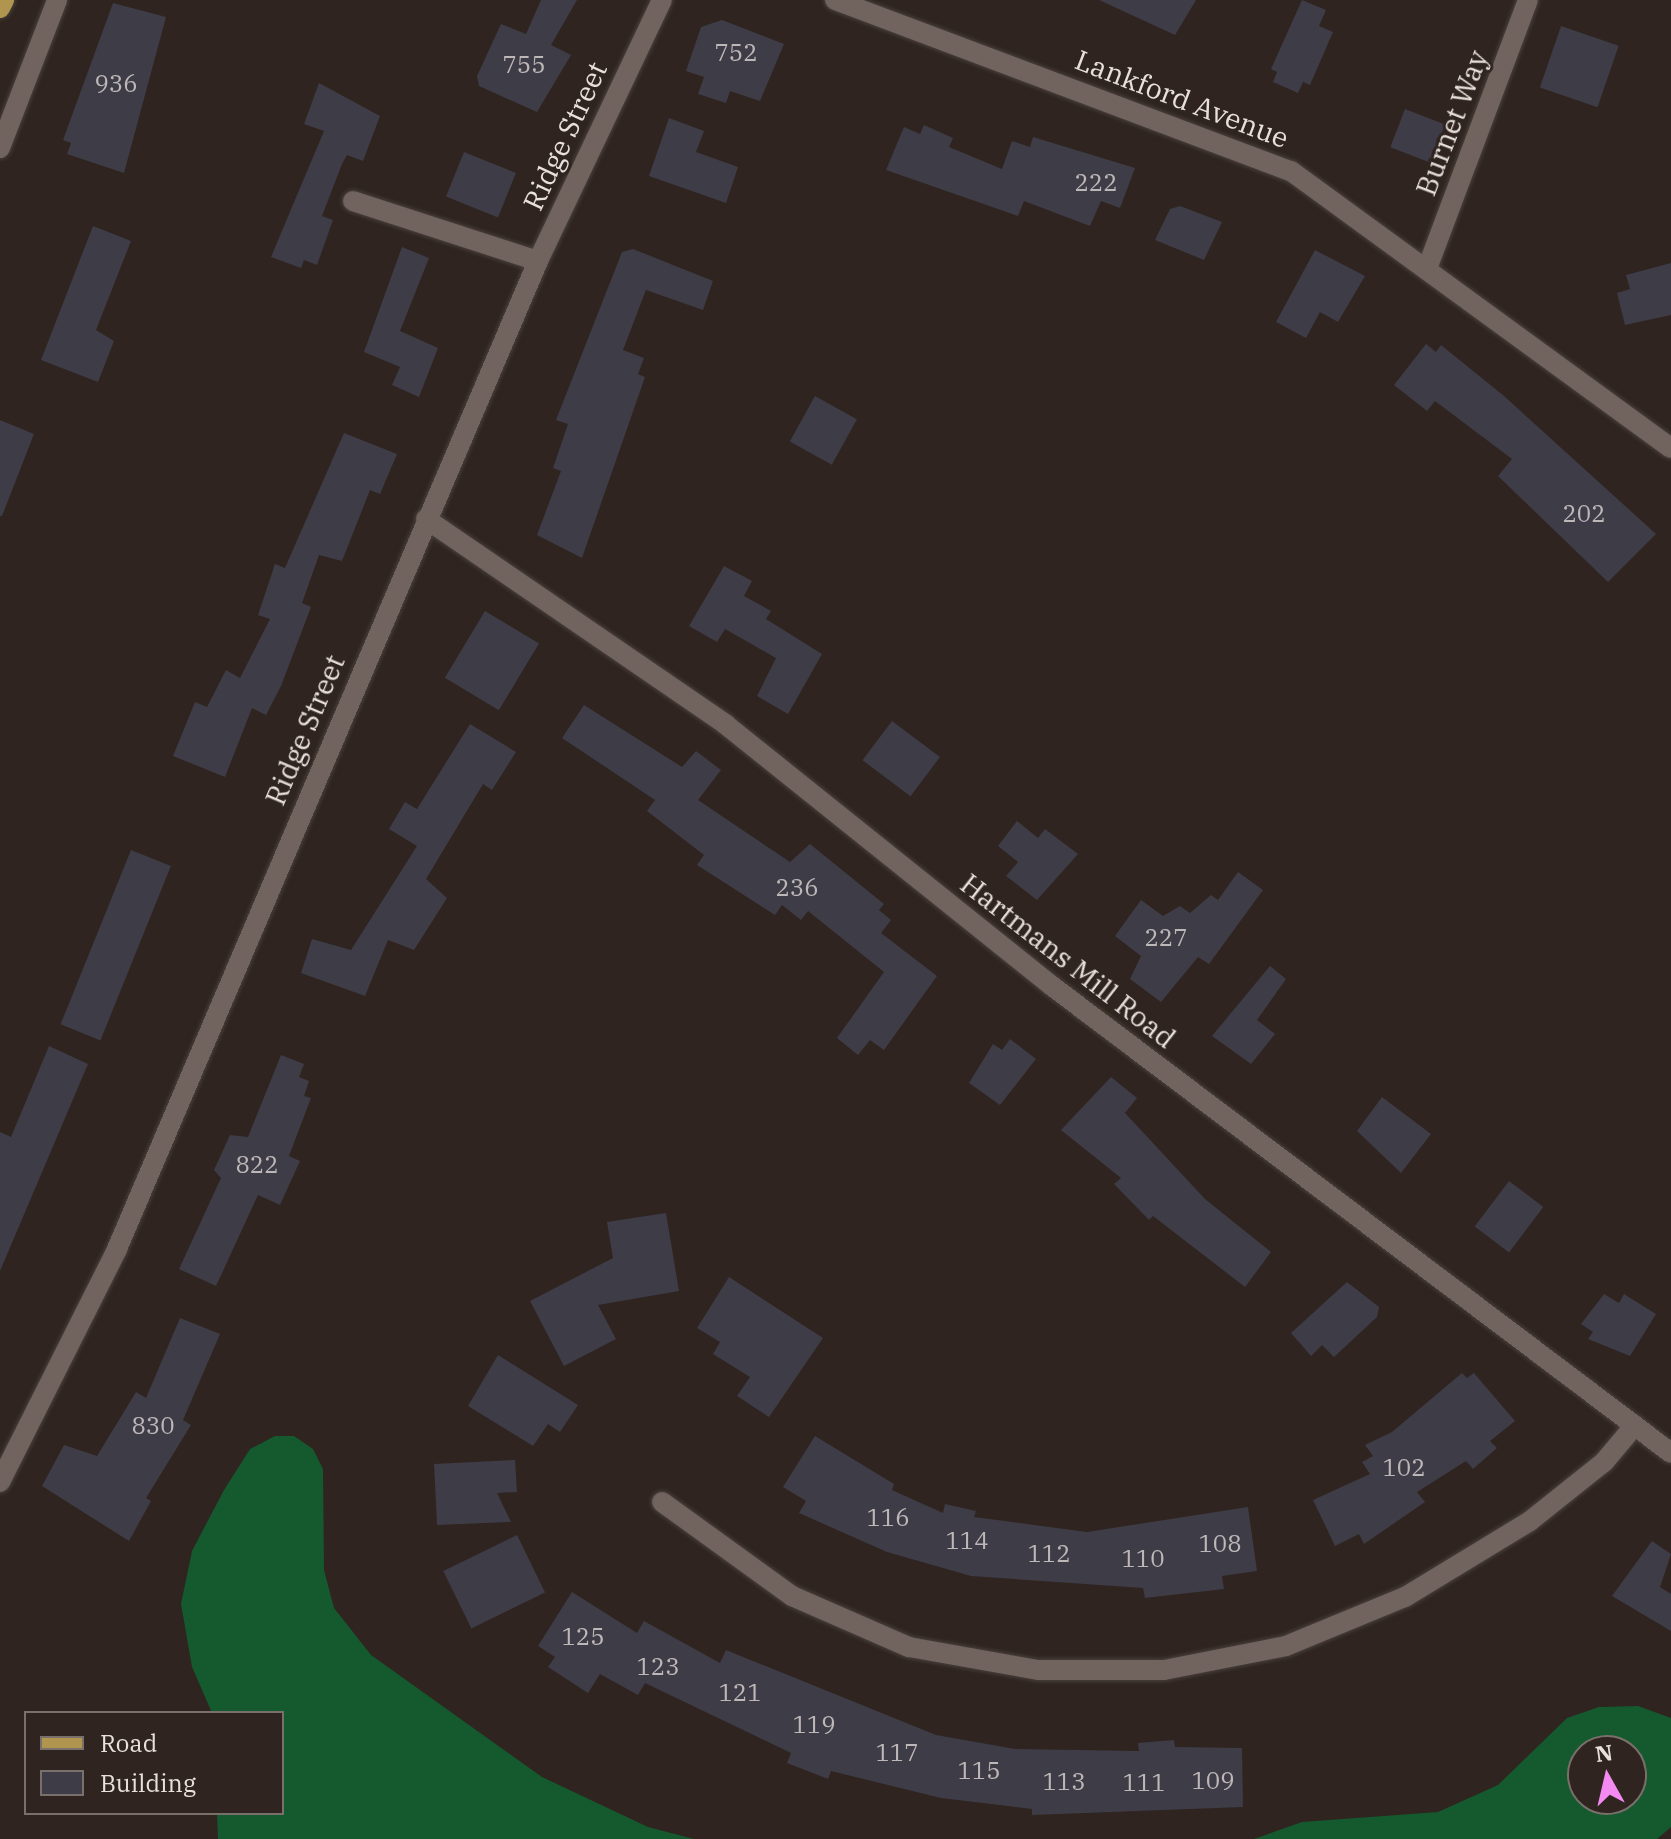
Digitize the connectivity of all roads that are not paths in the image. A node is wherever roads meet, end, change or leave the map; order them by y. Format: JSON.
{"nodes":[{"id":1,"x":4,"y":0,"type":"edge"},
{"id":2,"x":57,"y":0,"type":"edge"},
{"id":3,"x":662,"y":0,"type":"edge"},
{"id":4,"x":835,"y":0,"type":"edge"},
{"id":5,"x":1528,"y":0,"type":"edge"},
{"id":6,"x":0,"y":8,"type":"edge"},
{"id":7,"x":0,"y":148,"type":"edge"},
{"id":8,"x":353,"y":201,"type":"dead end"},
{"id":9,"x":538,"y":261,"type":"junction"},
{"id":10,"x":1428,"y":266,"type":"junction"},
{"id":11,"x":1669,"y":443,"type":"edge"},
{"id":12,"x":426,"y":519,"type":"junction"},
{"id":13,"x":1635,"y":1425,"type":"junction"},
{"id":14,"x":1671,"y":1453,"type":"edge"},
{"id":15,"x":0,"y":1482,"type":"edge"},
{"id":16,"x":662,"y":1502,"type":"dead end"}],
"edges":[{"from":1,"to":6,"type":"main road"},
{"from":2,"to":7,"type":"street"},
{"from":3,"to":9,"type":"street","name":"Ridge Street"},
{"from":4,"to":10,"type":"street","name":"Lankford Avenue"},
{"from":5,"to":10,"type":"street","name":"Burnet Way"},
{"from":8,"to":9,"type":"street"},
{"from":9,"to":12,"type":"street","name":"Ridge Street"},
{"from":10,"to":11,"type":"street","name":"Lankford Avenue"},
{"from":12,"to":13,"type":"street","name":"Hartmans Mill Road"},
{"from":12,"to":15,"type":"street","name":"Ridge Street"},
{"from":13,"to":14,"type":"street","name":"Hartmans Mill Road"},
{"from":13,"to":16,"type":"street"}]}
